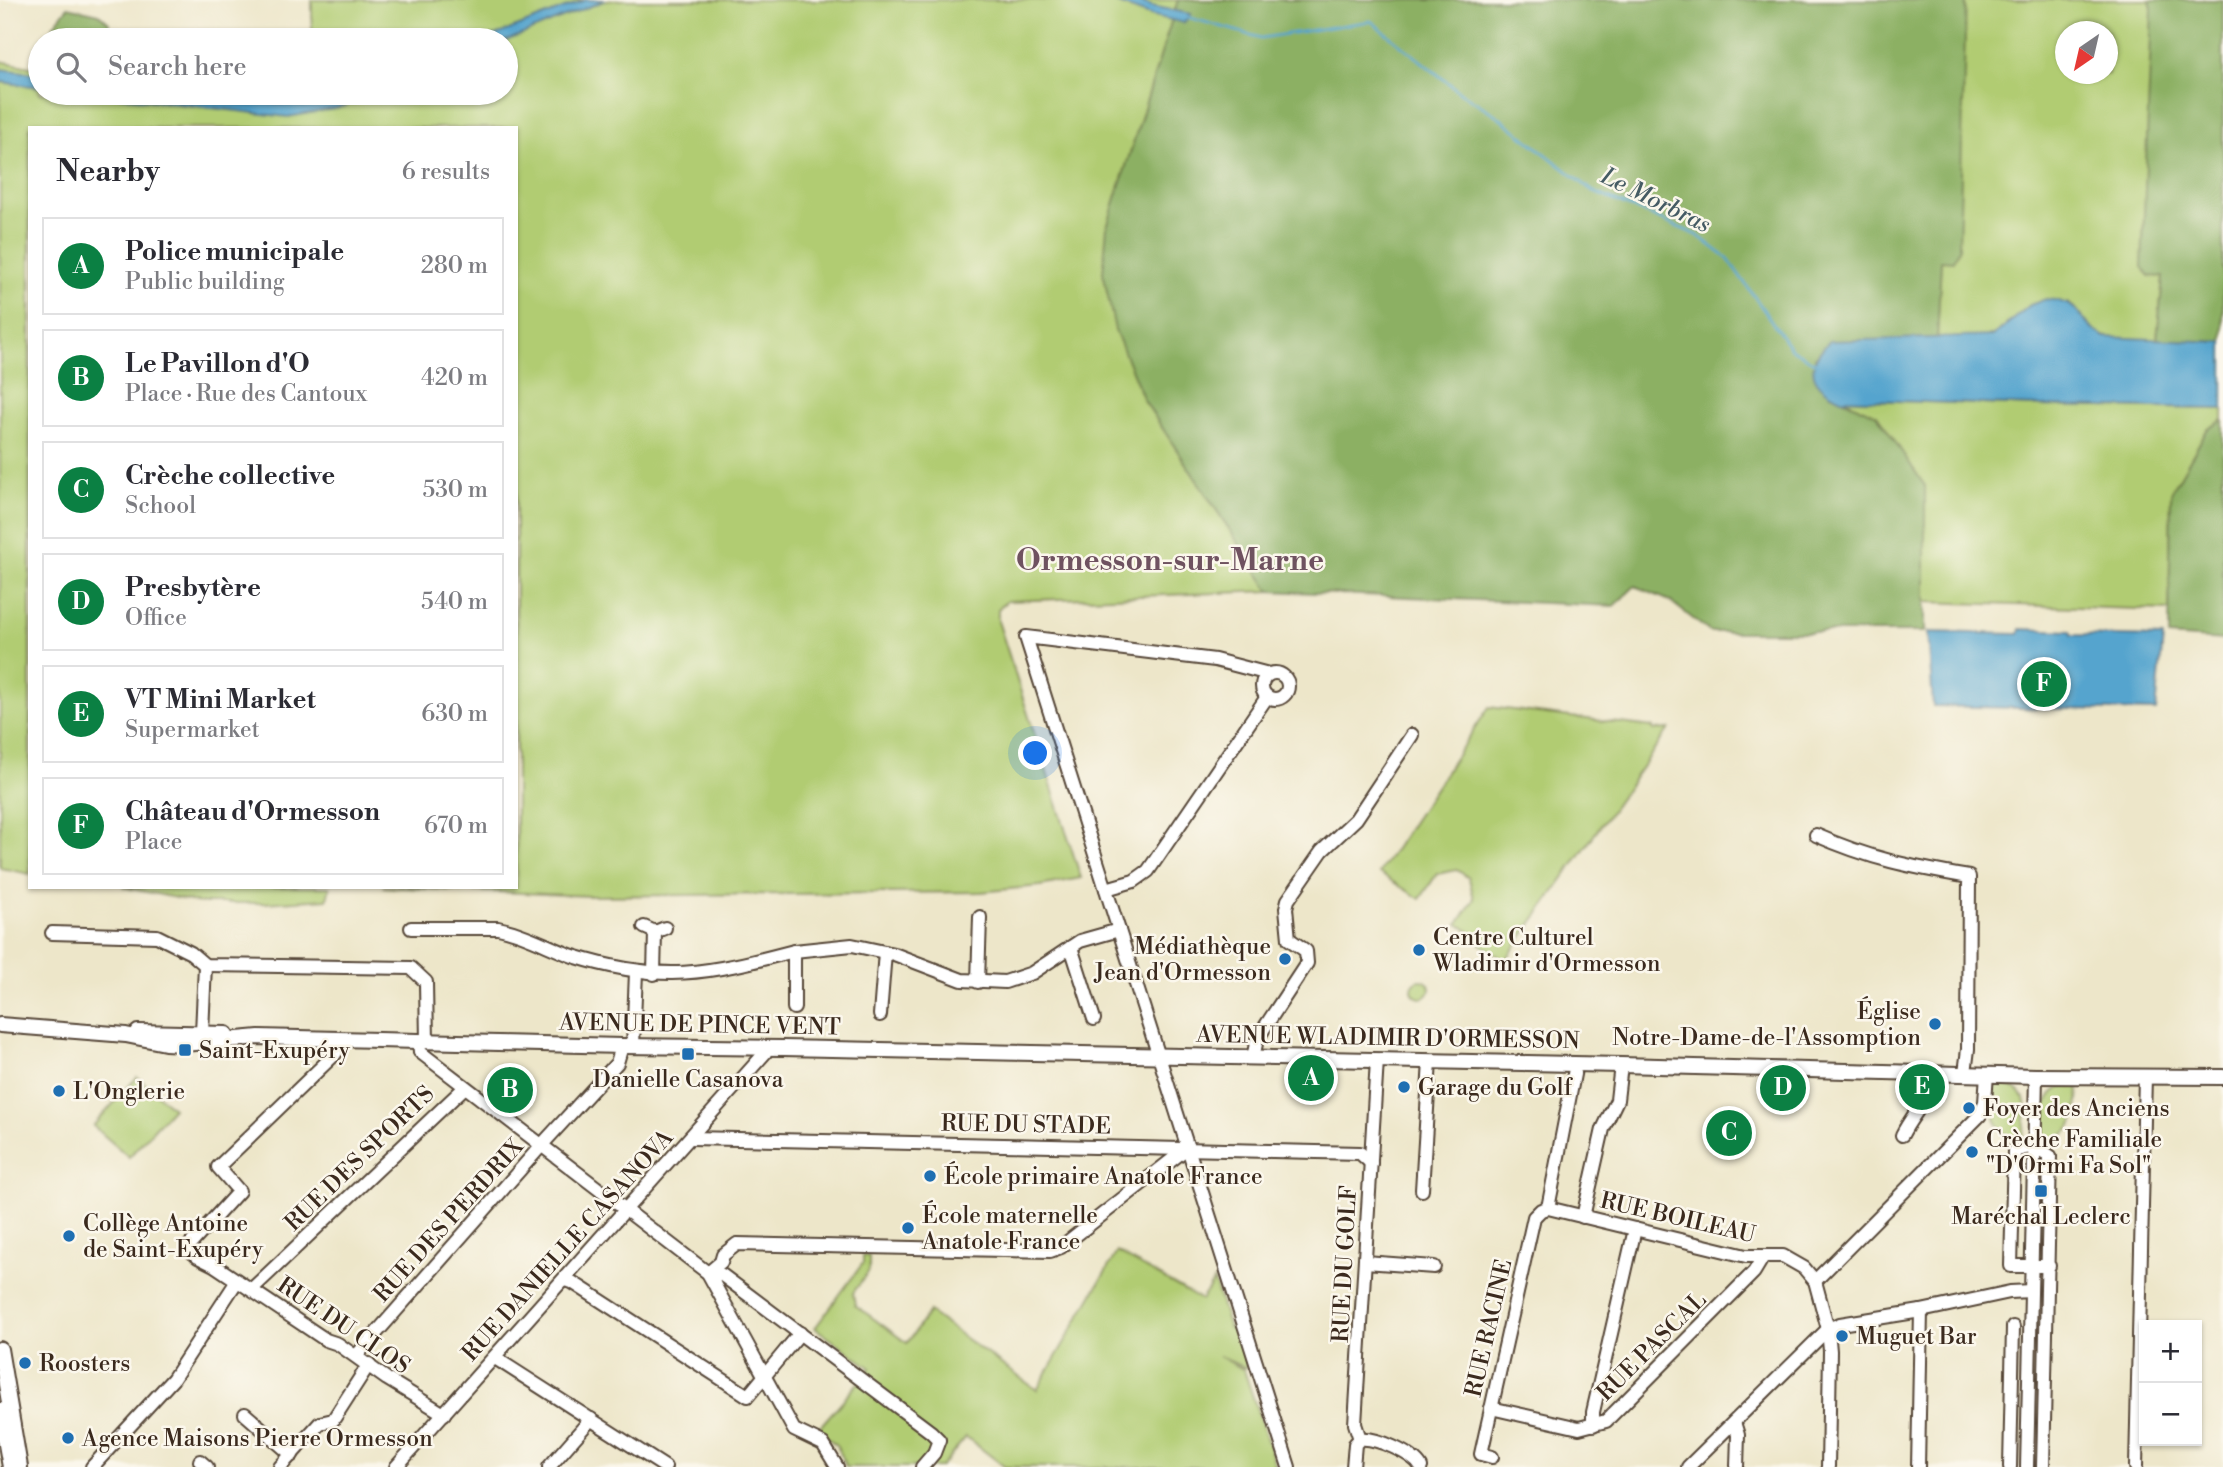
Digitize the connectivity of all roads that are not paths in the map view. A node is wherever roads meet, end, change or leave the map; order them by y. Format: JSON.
{"nodes":[{"id":1,"x":1269,"y":674,"type":"junction"},
{"id":2,"x":1267,"y":697,"type":"junction"},
{"id":3,"x":1412,"y":735,"type":"dead end"},
{"id":4,"x":1816,"y":835,"type":"dead end"},
{"id":5,"x":1106,"y":889,"type":"junction"},
{"id":6,"x":980,"y":916,"type":"dead end"},
{"id":7,"x":411,"y":928,"type":"dead end"},
{"id":8,"x":655,"y":929,"type":"dead end"},
{"id":9,"x":1119,"y":930,"type":"junction"},
{"id":10,"x":52,"y":933,"type":"dead end"},
{"id":11,"x":1071,"y":947,"type":"junction"},
{"id":12,"x":794,"y":951,"type":"junction"},
{"id":13,"x":885,"y":952,"type":"junction"},
{"id":14,"x":205,"y":965,"type":"junction"},
{"id":15,"x":636,"y":972,"type":"junction"},
{"id":16,"x":654,"y":974,"type":"junction"},
{"id":17,"x":978,"y":982,"type":"junction"},
{"id":18,"x":794,"y":1008,"type":"dead end"},
{"id":19,"x":880,"y":1014,"type":"dead end"},
{"id":20,"x":0,"y":1015,"type":"edge"},
{"id":21,"x":1094,"y":1019,"type":"dead end"},
{"id":22,"x":0,"y":1025,"type":"edge"},
{"id":23,"x":40,"y":1029,"type":"junction"},
{"id":24,"x":202,"y":1033,"type":"junction"},
{"id":25,"x":127,"y":1035,"type":"junction"},
{"id":26,"x":241,"y":1038,"type":"junction"},
{"id":27,"x":344,"y":1040,"type":"junction"},
{"id":28,"x":423,"y":1042,"type":"junction"},
{"id":29,"x":628,"y":1046,"type":"junction"},
{"id":30,"x":766,"y":1048,"type":"junction"},
{"id":31,"x":1158,"y":1055,"type":"junction"},
{"id":32,"x":1253,"y":1058,"type":"junction"},
{"id":33,"x":1377,"y":1060,"type":"junction"},
{"id":34,"x":1430,"y":1061,"type":"junction"},
{"id":35,"x":1576,"y":1064,"type":"junction"},
{"id":36,"x":1621,"y":1065,"type":"junction"},
{"id":37,"x":1937,"y":1073,"type":"junction"},
{"id":38,"x":1965,"y":1073,"type":"junction"},
{"id":39,"x":1987,"y":1074,"type":"junction"},
{"id":40,"x":2036,"y":1076,"type":"junction"},
{"id":41,"x":2145,"y":1076,"type":"junction"},
{"id":42,"x":2223,"y":1077,"type":"edge"},
{"id":43,"x":465,"y":1087,"type":"junction"},
{"id":44,"x":1902,"y":1135,"type":"dead end"},
{"id":45,"x":691,"y":1138,"type":"junction"},
{"id":46,"x":1372,"y":1142,"type":"junction"},
{"id":47,"x":542,"y":1146,"type":"junction"},
{"id":48,"x":2035,"y":1146,"type":"junction"},
{"id":49,"x":1187,"y":1149,"type":"junction"},
{"id":50,"x":1360,"y":1153,"type":"junction"},
{"id":51,"x":1371,"y":1163,"type":"junction"},
{"id":52,"x":1422,"y":1190,"type":"dead end"},
{"id":53,"x":1548,"y":1208,"type":"junction"},
{"id":54,"x":626,"y":1210,"type":"junction"},
{"id":55,"x":1583,"y":1217,"type":"junction"},
{"id":56,"x":1636,"y":1229,"type":"junction"},
{"id":57,"x":1763,"y":1257,"type":"junction"},
{"id":58,"x":1365,"y":1262,"type":"junction"},
{"id":59,"x":2049,"y":1266,"type":"junction"},
{"id":60,"x":1434,"y":1267,"type":"dead end"},
{"id":61,"x":2032,"y":1267,"type":"junction"},
{"id":62,"x":708,"y":1273,"type":"junction"},
{"id":63,"x":563,"y":1280,"type":"junction"},
{"id":64,"x":237,"y":1281,"type":"junction"},
{"id":65,"x":1815,"y":1281,"type":"junction"},
{"id":66,"x":252,"y":1290,"type":"junction"},
{"id":67,"x":2031,"y":1291,"type":"junction"},
{"id":68,"x":1921,"y":1311,"type":"junction"},
{"id":69,"x":2013,"y":1327,"type":"dead end"},
{"id":70,"x":1828,"y":1329,"type":"junction"},
{"id":71,"x":800,"y":1333,"type":"junction"},
{"id":72,"x":0,"y":1349,"type":"edge"},
{"id":73,"x":356,"y":1356,"type":"junction"},
{"id":74,"x":495,"y":1358,"type":"junction"},
{"id":75,"x":369,"y":1364,"type":"junction"},
{"id":76,"x":2012,"y":1365,"type":"junction"},
{"id":77,"x":2030,"y":1365,"type":"junction"},
{"id":78,"x":2047,"y":1366,"type":"junction"},
{"id":79,"x":765,"y":1375,"type":"junction"},
{"id":80,"x":1491,"y":1408,"type":"junction"},
{"id":81,"x":0,"y":1410,"type":"edge"},
{"id":82,"x":245,"y":1414,"type":"dead end"},
{"id":83,"x":444,"y":1414,"type":"junction"},
{"id":84,"x":591,"y":1419,"type":"junction"},
{"id":85,"x":1734,"y":1422,"type":"junction"},
{"id":86,"x":1593,"y":1425,"type":"junction"},
{"id":87,"x":1360,"y":1439,"type":"junction"},
{"id":88,"x":292,"y":1455,"type":"junction"},
{"id":89,"x":1492,"y":1457,"type":"dead end"},
{"id":90,"x":10,"y":1467,"type":"edge"},
{"id":91,"x":20,"y":1467,"type":"edge"},
{"id":92,"x":92,"y":1467,"type":"edge"},
{"id":93,"x":280,"y":1467,"type":"edge"},
{"id":94,"x":396,"y":1467,"type":"edge"},
{"id":95,"x":549,"y":1467,"type":"edge"},
{"id":96,"x":665,"y":1467,"type":"edge"},
{"id":97,"x":837,"y":1467,"type":"edge"},
{"id":98,"x":922,"y":1467,"type":"edge"},
{"id":99,"x":1289,"y":1467,"type":"edge"},
{"id":100,"x":1353,"y":1467,"type":"edge"},
{"id":101,"x":1421,"y":1467,"type":"edge"},
{"id":102,"x":1688,"y":1467,"type":"edge"},
{"id":103,"x":1737,"y":1467,"type":"edge"},
{"id":104,"x":1828,"y":1467,"type":"edge"},
{"id":105,"x":1917,"y":1467,"type":"edge"},
{"id":106,"x":2010,"y":1467,"type":"edge"},
{"id":107,"x":2027,"y":1467,"type":"edge"},
{"id":108,"x":2043,"y":1467,"type":"edge"},
{"id":109,"x":2136,"y":1467,"type":"edge"}],
"edges":[{"from":1,"to":2,"type":"street"},
{"from":1,"to":2,"type":"street"},
{"from":1,"to":5,"type":"street"},
{"from":2,"to":5,"type":"street"},
{"from":3,"to":32,"type":"street"},
{"from":4,"to":38,"type":"street"},
{"from":5,"to":9,"type":"street"},
{"from":6,"to":17,"type":"street"},
{"from":7,"to":15,"type":"street"},
{"from":8,"to":16,"type":"street"},
{"from":9,"to":11,"type":"street"},
{"from":9,"to":31,"type":"street"},
{"from":10,"to":14,"type":"street"},
{"from":11,"to":17,"type":"street"},
{"from":11,"to":21,"type":"street"},
{"from":12,"to":13,"type":"street"},
{"from":12,"to":16,"type":"street"},
{"from":12,"to":18,"type":"street"},
{"from":13,"to":17,"type":"street"},
{"from":13,"to":19,"type":"street"},
{"from":14,"to":24,"type":"street"},
{"from":14,"to":28,"type":"street"},
{"from":15,"to":16,"type":"street"},
{"from":15,"to":29,"type":"street"},
{"from":20,"to":23,"type":"main road","name":"AVENUE DE PINCE VENT"},
{"from":22,"to":23,"type":"main road","name":"AVENUE DE PINCE VENT"},
{"from":23,"to":25,"type":"main road","name":"AVENUE DE PINCE VENT"},
{"from":24,"to":25,"type":"main road","name":"AVENUE DE PINCE VENT"},
{"from":24,"to":26,"type":"main road","name":"AVENUE DE PINCE VENT"},
{"from":25,"to":26,"type":"main road","name":"AVENUE DE PINCE VENT"},
{"from":26,"to":27,"type":"main road","name":"AVENUE DE PINCE VENT"},
{"from":27,"to":28,"type":"main road","name":"AVENUE DE PINCE VENT"},
{"from":27,"to":64,"type":"street","name":"RUE DU CLOS"},
{"from":28,"to":29,"type":"main road","name":"AVENUE DE PINCE VENT"},
{"from":28,"to":43,"type":"street"},
{"from":29,"to":30,"type":"main road","name":"AVENUE DE PINCE VENT"},
{"from":29,"to":47,"type":"street","name":"RUE DES PERDRIX"},
{"from":30,"to":31,"type":"main road","name":"AVENUE DE PINCE VENT"},
{"from":30,"to":45,"type":"street","name":"RUE DANIELLE CASANOVA"},
{"from":31,"to":32,"type":"main road","name":"AVENUE WLADIMIR D'ORMESSON"},
{"from":31,"to":49,"type":"street"},
{"from":32,"to":33,"type":"main road","name":"AVENUE WLADIMIR D'ORMESSON"},
{"from":33,"to":34,"type":"main road","name":"AVENUE WLADIMIR D'ORMESSON"},
{"from":33,"to":46,"type":"street","name":"RUE DU GOLF"},
{"from":34,"to":35,"type":"main road","name":"AVENUE WLADIMIR D'ORMESSON"},
{"from":34,"to":52,"type":"street"},
{"from":35,"to":36,"type":"main road","name":"AVENUE WLADIMIR D'ORMESSON"},
{"from":35,"to":53,"type":"street","name":"RUE RACINE"},
{"from":36,"to":37,"type":"main road","name":"AVENUE WLADIMIR D'ORMESSON"},
{"from":36,"to":55,"type":"street"},
{"from":37,"to":38,"type":"main road","name":"AVENUE WLADIMIR D'ORMESSON"},
{"from":37,"to":44,"type":"street"},
{"from":38,"to":39,"type":"main road","name":"AVENUE WLADIMIR D'ORMESSON"},
{"from":39,"to":40,"type":"main road","name":"AVENUE WLADIMIR D'ORMESSON"},
{"from":39,"to":65,"type":"street"},
{"from":40,"to":41,"type":"main road","name":"AVENUE WLADIMIR D'ORMESSON"},
{"from":40,"to":48,"type":"street"},
{"from":41,"to":42,"type":"main road","name":"AVENUE WLADIMIR D'ORMESSON"},
{"from":41,"to":109,"type":"street"},
{"from":43,"to":47,"type":"street"},
{"from":43,"to":66,"type":"street","name":"RUE DES SPORTS"},
{"from":45,"to":49,"type":"street","name":"RUE DU STADE"},
{"from":45,"to":54,"type":"street","name":"RUE DANIELLE CASANOVA"},
{"from":46,"to":50,"type":"street"},
{"from":46,"to":51,"type":"street","name":"RUE DU GOLF"},
{"from":47,"to":54,"type":"street"},
{"from":47,"to":73,"type":"street","name":"RUE DES PERDRIX"},
{"from":48,"to":59,"type":"street"},
{"from":48,"to":61,"type":"street"},
{"from":48,"to":61,"type":"street"},
{"from":49,"to":50,"type":"street","name":"RUE DU STADE"},
{"from":49,"to":62,"type":"street"},
{"from":49,"to":99,"type":"street"},
{"from":50,"to":51,"type":"street"},
{"from":51,"to":58,"type":"street","name":"RUE DU GOLF"},
{"from":53,"to":55,"type":"street"},
{"from":53,"to":80,"type":"street","name":"RUE RACINE"},
{"from":54,"to":62,"type":"street"},
{"from":54,"to":63,"type":"street","name":"RUE DANIELLE CASANOVA"},
{"from":55,"to":56,"type":"street","name":"RUE BOILEAU"},
{"from":56,"to":57,"type":"street","name":"RUE BOILEAU"},
{"from":56,"to":86,"type":"street"},
{"from":57,"to":65,"type":"street"},
{"from":57,"to":86,"type":"street","name":"RUE PASCAL"},
{"from":58,"to":60,"type":"street"},
{"from":58,"to":87,"type":"street","name":"RUE DU GOLF"},
{"from":59,"to":61,"type":"street"},
{"from":59,"to":78,"type":"street"},
{"from":61,"to":67,"type":"street"},
{"from":62,"to":71,"type":"street"},
{"from":62,"to":79,"type":"street"},
{"from":63,"to":74,"type":"street","name":"RUE DANIELLE CASANOVA"},
{"from":63,"to":79,"type":"street"},
{"from":64,"to":66,"type":"street","name":"RUE DU CLOS"},
{"from":64,"to":92,"type":"street"},
{"from":65,"to":70,"type":"street"},
{"from":66,"to":73,"type":"street","name":"RUE DU CLOS"},
{"from":67,"to":68,"type":"street"},
{"from":67,"to":77,"type":"street"},
{"from":68,"to":70,"type":"street"},
{"from":68,"to":105,"type":"street"},
{"from":69,"to":76,"type":"street"},
{"from":70,"to":85,"type":"street"},
{"from":70,"to":104,"type":"street"},
{"from":71,"to":79,"type":"street"},
{"from":71,"to":98,"type":"street"},
{"from":72,"to":91,"type":"main road"},
{"from":73,"to":75,"type":"street","name":"RUE DU CLOS"},
{"from":74,"to":83,"type":"street","name":"RUE DANIELLE CASANOVA"},
{"from":74,"to":84,"type":"street"},
{"from":75,"to":83,"type":"street","name":"RUE DU CLOS"},
{"from":75,"to":88,"type":"street"},
{"from":76,"to":77,"type":"street"},
{"from":76,"to":106,"type":"street"},
{"from":77,"to":78,"type":"street"},
{"from":77,"to":107,"type":"street"},
{"from":78,"to":108,"type":"street"},
{"from":79,"to":97,"type":"street"},
{"from":80,"to":86,"type":"street","name":"RUE PASCAL"},
{"from":80,"to":89,"type":"street","name":"RUE RACINE"},
{"from":81,"to":90,"type":"main road"},
{"from":82,"to":88,"type":"street"},
{"from":83,"to":94,"type":"street","name":"RUE DANIELLE CASANOVA"},
{"from":84,"to":95,"type":"street"},
{"from":84,"to":96,"type":"street"},
{"from":85,"to":102,"type":"street"},
{"from":85,"to":103,"type":"street"},
{"from":87,"to":100,"type":"street","name":"RUE DU GOLF"},
{"from":87,"to":101,"type":"street"},
{"from":88,"to":93,"type":"street"}]}
